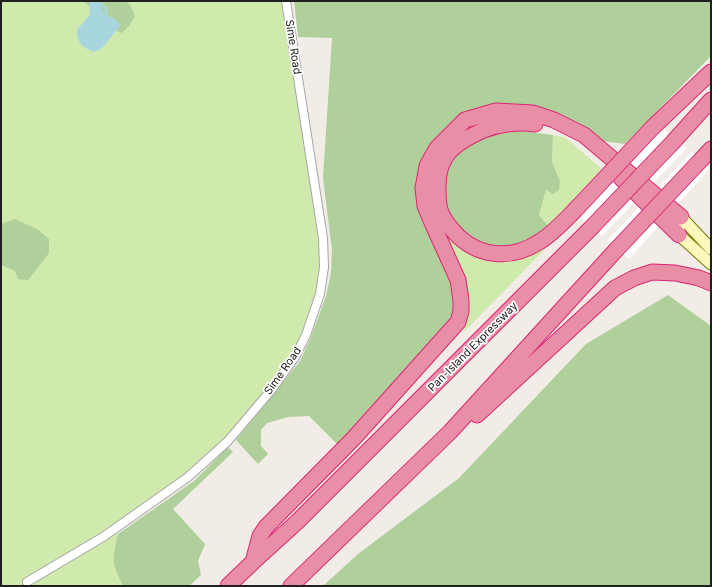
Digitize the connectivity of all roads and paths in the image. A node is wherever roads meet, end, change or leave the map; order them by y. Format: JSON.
{"nodes":[{"id":1,"x":286,"y":1,"type":"edge"},
{"id":2,"x":711,"y":72,"type":"edge"},
{"id":3,"x":711,"y":100,"type":"edge"},
{"id":4,"x":711,"y":149,"type":"edge"},
{"id":5,"x":681,"y":217,"type":"junction"},
{"id":6,"x":679,"y":235,"type":"junction"},
{"id":7,"x":711,"y":249,"type":"edge"},
{"id":8,"x":711,"y":264,"type":"edge"},
{"id":9,"x":711,"y":283,"type":"edge"},
{"id":10,"x":450,"y":432,"type":"junction"},
{"id":11,"x":253,"y":562,"type":"junction"},
{"id":12,"x":27,"y":582,"type":"dead end"},
{"id":13,"x":228,"y":586,"type":"edge"},
{"id":14,"x":291,"y":586,"type":"edge"}],
"edges":[{"from":1,"to":12,"type":"street","name":"Sime Road"},
{"from":2,"to":6,"type":"highway","bridge":true},
{"from":3,"to":11,"type":"highway","name":"Pan-Island Expressway","bridge":true},
{"from":4,"to":10,"type":"highway","bridge":true},
{"from":5,"to":6,"type":"main road"},
{"from":5,"to":7,"type":"main road"},
{"from":5,"to":11,"type":"highway"},
{"from":6,"to":8,"type":"main road"},
{"from":9,"to":10,"type":"highway"},
{"from":10,"to":14,"type":"highway"},
{"from":11,"to":13,"type":"highway","name":"Pan-Island Expressway"}]}
